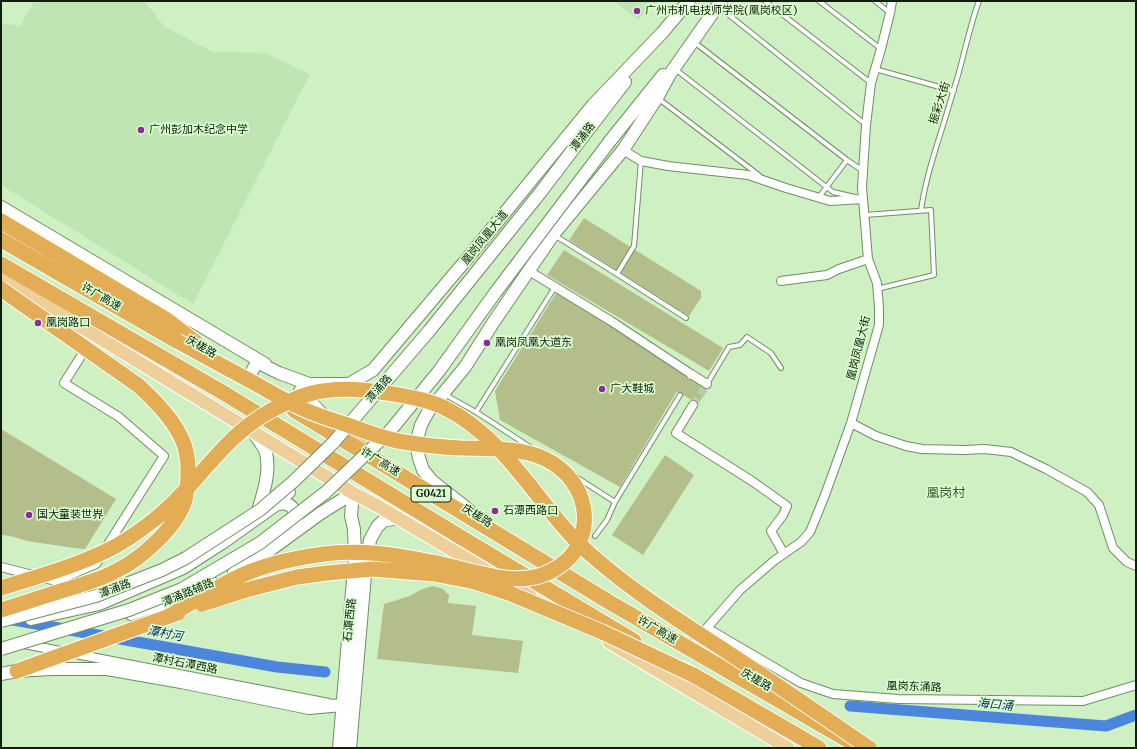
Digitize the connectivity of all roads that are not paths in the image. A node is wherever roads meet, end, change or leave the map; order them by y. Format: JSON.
{"nodes":[{"id":1,"x":689,"y":1,"type":"edge"},
{"id":2,"x":765,"y":1,"type":"edge"},
{"id":3,"x":819,"y":1,"type":"edge"},
{"id":4,"x":875,"y":1,"type":"edge"},
{"id":5,"x":892,"y":1,"type":"edge"},
{"id":6,"x":979,"y":1,"type":"edge"},
{"id":7,"x":719,"y":3,"type":"edge"},
{"id":8,"x":890,"y":14,"type":"junction"},
{"id":9,"x":708,"y":18,"type":"junction"},
{"id":10,"x":662,"y":33,"type":"junction"},
{"id":11,"x":694,"y":42,"type":"junction"},
{"id":12,"x":881,"y":49,"type":"junction"},
{"id":13,"x":675,"y":68,"type":"junction"},
{"id":14,"x":875,"y":68,"type":"junction"},
{"id":15,"x":871,"y":83,"type":"junction"},
{"id":16,"x":954,"y":92,"type":"junction"},
{"id":17,"x":657,"y":98,"type":"junction"},
{"id":18,"x":866,"y":125,"type":"junction"},
{"id":19,"x":623,"y":150,"type":"junction"},
{"id":20,"x":846,"y":160,"type":"junction"},
{"id":21,"x":642,"y":161,"type":"junction"},
{"id":22,"x":864,"y":171,"type":"junction"},
{"id":23,"x":768,"y":182,"type":"junction"},
{"id":24,"x":827,"y":187,"type":"junction"},
{"id":25,"x":819,"y":198,"type":"junction"},
{"id":26,"x":863,"y":199,"type":"junction"},
{"id":27,"x":1,"y":207,"type":"edge"},
{"id":28,"x":921,"y":210,"type":"junction"},
{"id":29,"x":865,"y":215,"type":"junction"},
{"id":30,"x":1,"y":221,"type":"edge"},
{"id":31,"x":1,"y":230,"type":"edge"},
{"id":32,"x":553,"y":235,"type":"junction"},
{"id":33,"x":1,"y":240,"type":"edge"},
{"id":34,"x":868,"y":259,"type":"junction"},
{"id":35,"x":1,"y":264,"type":"edge"},
{"id":36,"x":529,"y":271,"type":"junction"},
{"id":37,"x":617,"y":274,"type":"junction"},
{"id":38,"x":1,"y":279,"type":"edge"},
{"id":39,"x":781,"y":281,"type":"dead end"},
{"id":40,"x":555,"y":287,"type":"junction"},
{"id":41,"x":1,"y":289,"type":"edge"},
{"id":42,"x":877,"y":289,"type":"junction"},
{"id":43,"x":686,"y":318,"type":"dead end"},
{"id":44,"x":94,"y":334,"type":"junction"},
{"id":45,"x":178,"y":341,"type":"junction"},
{"id":46,"x":203,"y":348,"type":"junction"},
{"id":47,"x":780,"y":368,"type":"dead end"},
{"id":48,"x":250,"y":375,"type":"junction"},
{"id":49,"x":284,"y":375,"type":"junction"},
{"id":50,"x":707,"y":384,"type":"joint"},
{"id":51,"x":443,"y":394,"type":"junction"},
{"id":52,"x":680,"y":394,"type":"dead end"},
{"id":53,"x":693,"y":405,"type":"tunnel mouth"},
{"id":54,"x":476,"y":412,"type":"junction"},
{"id":55,"x":851,"y":423,"type":"junction"},
{"id":56,"x":334,"y":426,"type":"junction"},
{"id":57,"x":253,"y":432,"type":"junction"},
{"id":58,"x":312,"y":468,"type":"junction"},
{"id":59,"x":353,"y":493,"type":"junction"},
{"id":60,"x":615,"y":502,"type":"junction"},
{"id":61,"x":277,"y":504,"type":"junction"},
{"id":62,"x":469,"y":510,"type":"junction"},
{"id":63,"x":398,"y":518,"type":"junction"},
{"id":64,"x":256,"y":519,"type":"junction"},
{"id":65,"x":595,"y":536,"type":"dead end"},
{"id":66,"x":288,"y":537,"type":"junction"},
{"id":67,"x":784,"y":554,"type":"junction"},
{"id":68,"x":1136,"y":566,"type":"edge"},
{"id":69,"x":1,"y":567,"type":"edge"},
{"id":70,"x":1,"y":588,"type":"edge"},
{"id":71,"x":1,"y":610,"type":"edge"},
{"id":72,"x":169,"y":616,"type":"junction"},
{"id":73,"x":1,"y":621,"type":"edge"},
{"id":74,"x":1,"y":625,"type":"edge"},
{"id":75,"x":707,"y":628,"type":"junction"},
{"id":76,"x":6,"y":642,"type":"edge"},
{"id":77,"x":692,"y":645,"type":"junction"},
{"id":78,"x":1,"y":649,"type":"edge"},
{"id":79,"x":17,"y":671,"type":"junction"},
{"id":80,"x":1,"y":674,"type":"edge"},
{"id":81,"x":693,"y":675,"type":"junction"},
{"id":82,"x":1136,"y":685,"type":"edge"},
{"id":83,"x":348,"y":706,"type":"junction"},
{"id":84,"x":339,"y":748,"type":"edge"},
{"id":85,"x":350,"y":748,"type":"edge"},
{"id":86,"x":788,"y":748,"type":"edge"},
{"id":87,"x":819,"y":748,"type":"edge"},
{"id":88,"x":860,"y":748,"type":"edge"},
{"id":89,"x":869,"y":748,"type":"edge"},
{"id":90,"x":874,"y":748,"type":"edge"}],
"edges":[{"from":1,"to":10,"type":"street","name":"凰岗凤凰大道"},
{"from":2,"to":15,"type":"lane"},
{"from":3,"to":12,"type":"lane"},
{"from":4,"to":8,"type":"lane"},
{"from":5,"to":8,"type":"street","name":"凰岗凤凰大街"},
{"from":6,"to":16,"type":"lane","name":"振彩大街"},
{"from":7,"to":9,"type":"street"},
{"from":7,"to":18,"type":"lane"},
{"from":8,"to":12,"type":"street","name":"凰岗凤凰大街"},
{"from":9,"to":11,"type":"street"},
{"from":9,"to":78,"type":"street","bridge":true},
{"from":10,"to":49,"type":"street","name":"凰岗凤凰大道"},
{"from":10,"to":73,"type":"street","name":"潭涌路","bridge":true},
{"from":11,"to":13,"type":"street"},
{"from":11,"to":20,"type":"lane"},
{"from":12,"to":14,"type":"street","name":"凰岗凤凰大街"},
{"from":13,"to":17,"type":"street"},
{"from":13,"to":24,"type":"lane"},
{"from":14,"to":15,"type":"street","name":"凰岗凤凰大街"},
{"from":14,"to":16,"type":"lane"},
{"from":15,"to":18,"type":"street","name":"凰岗凤凰大街"},
{"from":16,"to":28,"type":"lane","name":"振彩大街"},
{"from":17,"to":19,"type":"street"},
{"from":17,"to":23,"type":"lane"},
{"from":18,"to":22,"type":"street","name":"凰岗凤凰大街"},
{"from":19,"to":21,"type":"street"},
{"from":19,"to":32,"type":"street"},
{"from":20,"to":22,"type":"lane"},
{"from":20,"to":24,"type":"lane"},
{"from":21,"to":23,"type":"street"},
{"from":21,"to":37,"type":"lane"},
{"from":22,"to":26,"type":"street","name":"凰岗凤凰大街"},
{"from":23,"to":25,"type":"street"},
{"from":24,"to":25,"type":"lane"},
{"from":24,"to":26,"type":"lane"},
{"from":25,"to":26,"type":"street"},
{"from":26,"to":29,"type":"street","name":"凰岗凤凰大街"},
{"from":27,"to":49,"type":"street"},
{"from":28,"to":29,"type":"lane"},
{"from":28,"to":42,"type":"lane"},
{"from":29,"to":34,"type":"street","name":"凰岗凤凰大街"},
{"from":30,"to":46,"type":"highway"},
{"from":31,"to":46,"type":"main road","name":"庆槎路"},
{"from":32,"to":36,"type":"street"},
{"from":32,"to":37,"type":"lane"},
{"from":33,"to":45,"type":"highway","name":"许广高速","number":"G0421"},
{"from":34,"to":39,"type":"street"},
{"from":34,"to":42,"type":"street","name":"凰岗凤凰大街"},
{"from":35,"to":81,"type":"highway","name":"许广高速","number":"G0421","bridge":true},
{"from":36,"to":40,"type":"street"},
{"from":36,"to":51,"type":"street"},
{"from":37,"to":43,"type":"lane"},
{"from":38,"to":44,"type":"main road"},
{"from":40,"to":50,"type":"street"},
{"from":40,"to":54,"type":"lane"},
{"from":41,"to":71,"type":"highway","bridge":true},
{"from":42,"to":55,"type":"street","name":"凰岗凤凰大街"},
{"from":44,"to":57,"type":"main road"},
{"from":44,"to":69,"type":"street"},
{"from":45,"to":72,"type":"highway","bridge":true},
{"from":45,"to":88,"type":"highway","name":"许广高速","number":"G0421","bridge":true},
{"from":46,"to":48,"type":"main road","name":"庆槎路"},
{"from":47,"to":50,"type":"lane"},
{"from":48,"to":49,"type":"street","name":"凰岗凤凰大道"},
{"from":48,"to":56,"type":"main road","name":"庆槎路"},
{"from":49,"to":56,"type":"street"},
{"from":51,"to":54,"type":"lane"},
{"from":51,"to":62,"type":"street"},
{"from":52,"to":60,"type":"lane"},
{"from":53,"to":67,"type":"street"},
{"from":54,"to":60,"type":"lane"},
{"from":55,"to":67,"type":"street","name":"凰岗凤凰大街"},
{"from":55,"to":68,"type":"street"},
{"from":56,"to":62,"type":"main road","name":"庆槎路"},
{"from":57,"to":58,"type":"main road"},
{"from":57,"to":64,"type":"street"},
{"from":58,"to":59,"type":"main road"},
{"from":58,"to":61,"type":"street"},
{"from":59,"to":63,"type":"main road"},
{"from":59,"to":66,"type":"street","name":"潭涌路辅路"},
{"from":59,"to":83,"type":"street","name":"石潭西路"},
{"from":60,"to":65,"type":"lane"},
{"from":61,"to":64,"type":"street"},
{"from":61,"to":66,"type":"street"},
{"from":62,"to":77,"type":"main road","name":"庆槎路"},
{"from":63,"to":83,"type":"street","name":"石潭西路"},
{"from":63,"to":86,"type":"main road"},
{"from":64,"to":74,"type":"street"},
{"from":66,"to":76,"type":"street","name":"潭涌路辅路"},
{"from":67,"to":75,"type":"street","name":"凰岗凤凰大街"},
{"from":70,"to":89,"type":"highway","bridge":true},
{"from":72,"to":79,"type":"highway","bridge":true},
{"from":72,"to":81,"type":"highway","bridge":true},
{"from":75,"to":77,"type":"street","name":"凰岗凤凰大街"},
{"from":75,"to":82,"type":"street","name":"凰岗东涌路"},
{"from":76,"to":83,"type":"street","name":"潭村石潭西路"},
{"from":77,"to":90,"type":"main road","name":"庆槎路"},
{"from":79,"to":80,"type":"street"},
{"from":79,"to":83,"type":"street","bridge":true},
{"from":81,"to":87,"type":"highway","name":"许广高速","number":"G0421"},
{"from":83,"to":84,"type":"street","name":"石潭西路"},
{"from":83,"to":85,"type":"street","name":"石潭西路"}]}
